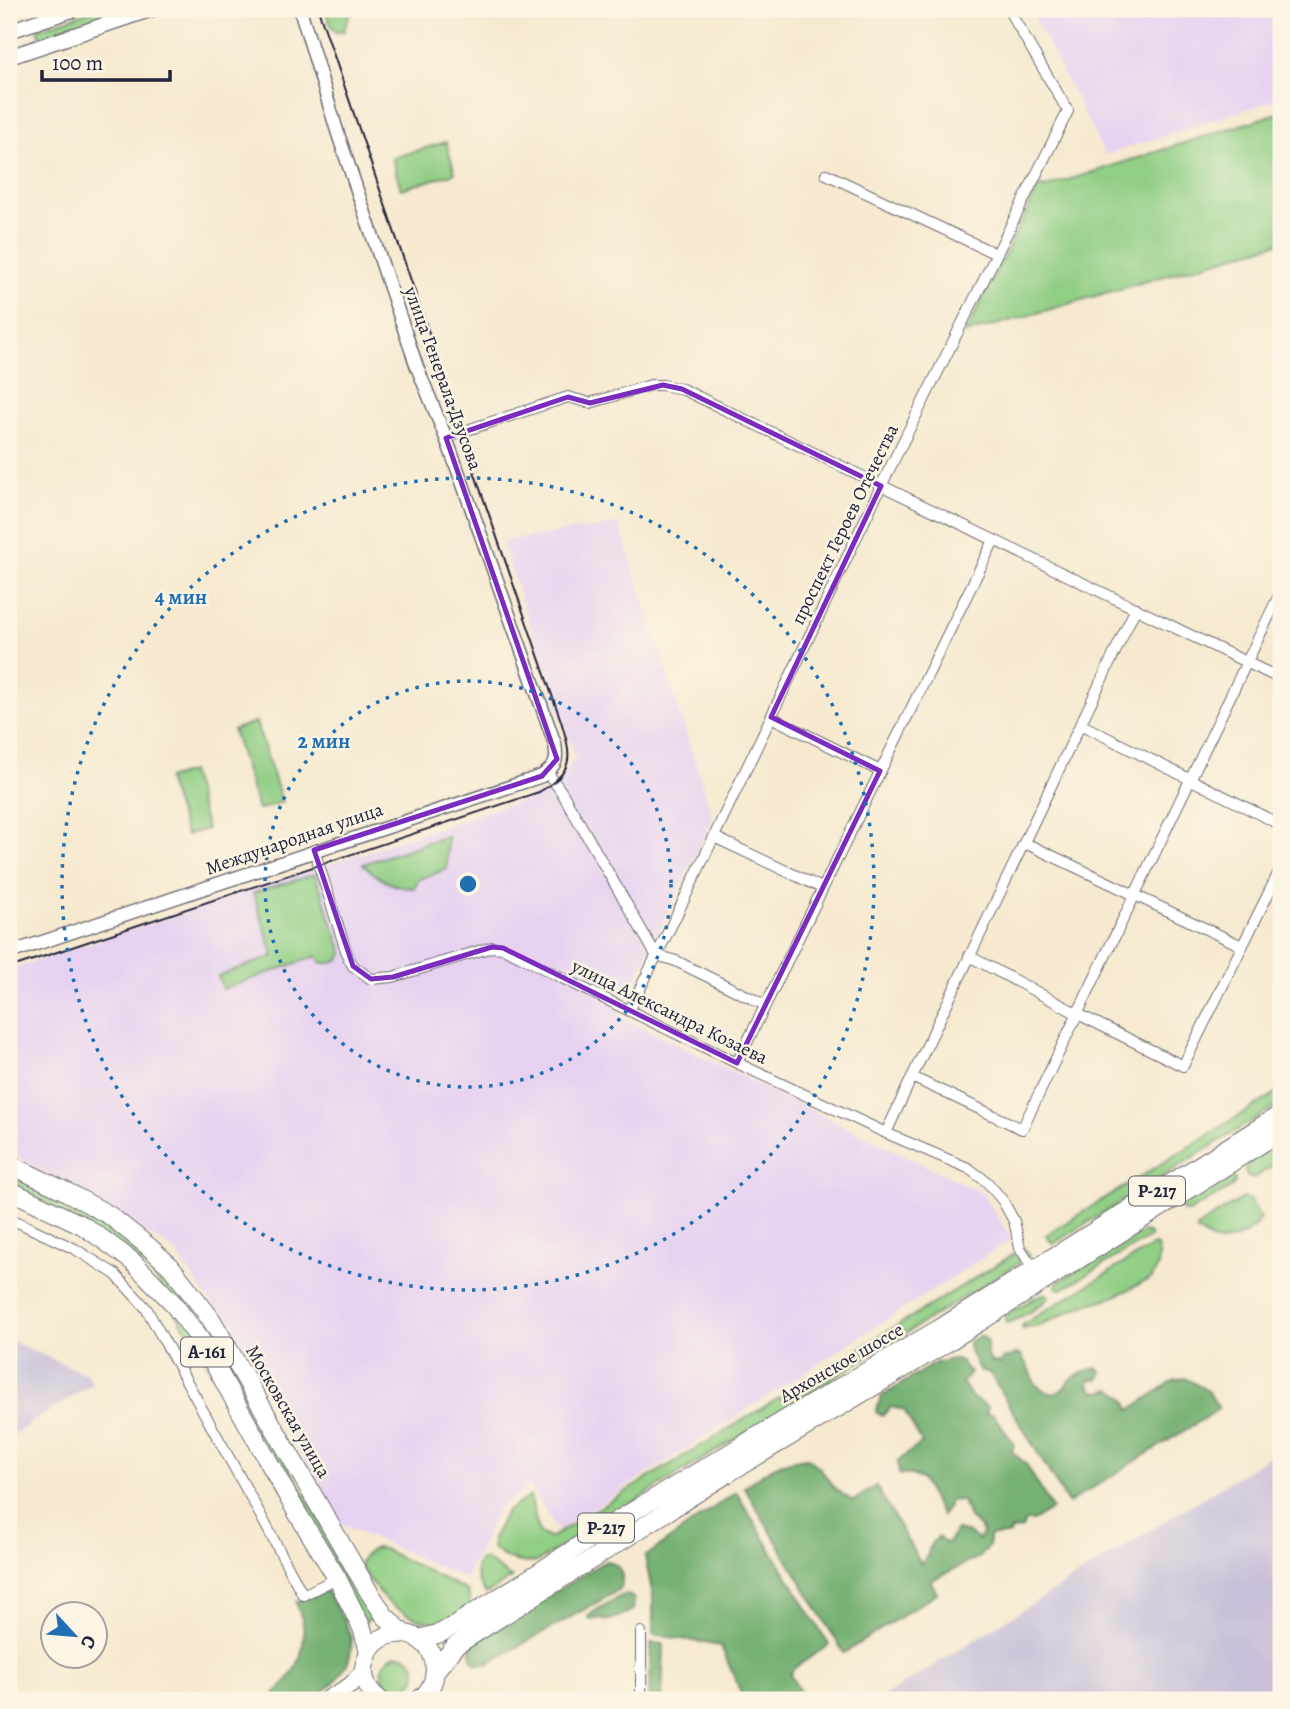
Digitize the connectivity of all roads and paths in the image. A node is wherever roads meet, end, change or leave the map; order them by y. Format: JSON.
{"nodes":[{"id":1,"x":75,"y":9,"type":"edge"},
{"id":2,"x":152,"y":9,"type":"edge"},
{"id":3,"x":300,"y":9,"type":"edge"},
{"id":4,"x":1008,"y":9,"type":"edge"},
{"id":5,"x":9,"y":31,"type":"edge"},
{"id":6,"x":9,"y":57,"type":"edge"},
{"id":7,"x":826,"y":174,"type":"dead end"},
{"id":8,"x":996,"y":254,"type":"junction"},
{"id":9,"x":446,"y":438,"type":"junction"},
{"id":10,"x":881,"y":486,"type":"junction"},
{"id":11,"x":994,"y":540,"type":"junction"},
{"id":12,"x":1281,"y":591,"type":"edge"},
{"id":13,"x":1136,"y":608,"type":"junction"},
{"id":14,"x":1247,"y":663,"type":"junction"},
{"id":15,"x":1281,"y":679,"type":"edge"},
{"id":16,"x":771,"y":717,"type":"junction"},
{"id":17,"x":1080,"y":724,"type":"junction"},
{"id":18,"x":880,"y":771,"type":"junction"},
{"id":19,"x":547,"y":772,"type":"junction"},
{"id":20,"x":1191,"y":779,"type":"junction"},
{"id":21,"x":1281,"y":825,"type":"edge"},
{"id":22,"x":714,"y":837,"type":"junction"},
{"id":23,"x":1025,"y":843,"type":"junction"},
{"id":24,"x":314,"y":850,"type":"junction"},
{"id":25,"x":1281,"y":868,"type":"edge"},
{"id":26,"x":822,"y":888,"type":"junction"},
{"id":27,"x":1134,"y":896,"type":"junction"},
{"id":28,"x":1242,"y":946,"type":"junction"},
{"id":29,"x":9,"y":953,"type":"edge"},
{"id":30,"x":656,"y":955,"type":"junction"},
{"id":31,"x":969,"y":956,"type":"junction"},
{"id":32,"x":765,"y":1005,"type":"junction"},
{"id":33,"x":629,"y":1011,"type":"junction"},
{"id":34,"x":1078,"y":1014,"type":"junction"},
{"id":35,"x":737,"y":1063,"type":"junction"},
{"id":36,"x":912,"y":1077,"type":"junction"},
{"id":37,"x":1281,"y":1114,"type":"edge"},
{"id":38,"x":1281,"y":1131,"type":"edge"},
{"id":39,"x":886,"y":1133,"type":"junction"},
{"id":40,"x":9,"y":1164,"type":"edge"},
{"id":41,"x":9,"y":1190,"type":"edge"},
{"id":42,"x":9,"y":1218,"type":"edge"},
{"id":43,"x":1038,"y":1275,"type":"junction"},
{"id":44,"x":337,"y":1578,"type":"junction"},
{"id":45,"x":642,"y":1632,"type":"dead end"},
{"id":46,"x":412,"y":1637,"type":"junction"},
{"id":47,"x":369,"y":1651,"type":"junction"},
{"id":48,"x":363,"y":1670,"type":"junction"},
{"id":49,"x":432,"y":1685,"type":"edge"},
{"id":50,"x":326,"y":1700,"type":"edge"},
{"id":51,"x":372,"y":1700,"type":"edge"},
{"id":52,"x":379,"y":1700,"type":"edge"},
{"id":53,"x":419,"y":1700,"type":"edge"},
{"id":54,"x":641,"y":1700,"type":"edge"}],
"edges":[{"from":1,"to":5,"type":"main road"},
{"from":2,"to":6,"type":"main road"},
{"from":3,"to":9,"type":"street","name":"улица Генерала Дзусова"},
{"from":4,"to":8,"type":"street","name":"проспект Героев Отечества"},
{"from":7,"to":8,"type":"street"},
{"from":8,"to":10,"type":"street","name":"проспект Героев Отечества"},
{"from":9,"to":10,"type":"street"},
{"from":9,"to":19,"type":"street","name":"улица Генерала Дзусова"},
{"from":10,"to":11,"type":"street"},
{"from":10,"to":16,"type":"street","name":"проспект Героев Отечества"},
{"from":11,"to":13,"type":"street"},
{"from":11,"to":18,"type":"street"},
{"from":12,"to":14,"type":"street"},
{"from":13,"to":14,"type":"street"},
{"from":13,"to":17,"type":"street"},
{"from":14,"to":15,"type":"street"},
{"from":14,"to":20,"type":"street"},
{"from":16,"to":18,"type":"street"},
{"from":16,"to":22,"type":"street","name":"проспект Героев Отечества"},
{"from":17,"to":20,"type":"street"},
{"from":17,"to":23,"type":"street"},
{"from":18,"to":26,"type":"street"},
{"from":19,"to":24,"type":"street","name":"Международная улица"},
{"from":19,"to":30,"type":"street"},
{"from":20,"to":21,"type":"street"},
{"from":20,"to":27,"type":"street"},
{"from":22,"to":26,"type":"street"},
{"from":22,"to":30,"type":"street","name":"проспект Героев Отечества"},
{"from":23,"to":27,"type":"street"},
{"from":23,"to":31,"type":"street"},
{"from":24,"to":29,"type":"street","name":"Международная улица"},
{"from":24,"to":33,"type":"street","name":"улица Александра Козаева"},
{"from":25,"to":28,"type":"street"},
{"from":26,"to":32,"type":"street"},
{"from":27,"to":28,"type":"street"},
{"from":27,"to":34,"type":"street"},
{"from":28,"to":34,"type":"street"},
{"from":30,"to":32,"type":"street"},
{"from":30,"to":33,"type":"street","name":"проспект Героев Отечества"},
{"from":31,"to":34,"type":"street"},
{"from":31,"to":36,"type":"street"},
{"from":32,"to":35,"type":"street"},
{"from":33,"to":35,"type":"street","name":"улица Александра Козаева"},
{"from":34,"to":36,"type":"street"},
{"from":35,"to":39,"type":"street","name":"улица Александра Козаева"},
{"from":36,"to":39,"type":"street"},
{"from":37,"to":43,"type":"highway","name":"Архонское шоссе","number":"Р-217"},
{"from":38,"to":43,"type":"highway","name":"Архонское шоссе","number":"Р-217"},
{"from":39,"to":43,"type":"street","name":"улица Александра Козаева"},
{"from":40,"to":46,"type":"highway","name":"Московская улица","number":"А-161"},
{"from":41,"to":44,"type":"highway","number":"А-161"},
{"from":42,"to":44,"type":"street"},
{"from":43,"to":46,"type":"highway","name":"Архонское шоссе","number":"Р-217"},
{"from":43,"to":49,"type":"highway","name":"Архонское шоссе","number":"Р-217"},
{"from":44,"to":47,"type":"highway","number":"А-161"},
{"from":45,"to":54,"type":"street"},
{"from":46,"to":47,"type":"highway","name":"Архонское шоссе"},
{"from":46,"to":49,"type":"highway","name":"Московская улица"},
{"from":47,"to":48,"type":"highway"},
{"from":48,"to":50,"type":"main road"},
{"from":48,"to":52,"type":"highway"},
{"from":49,"to":53,"type":"highway","name":"Архонское шоссе"},
{"from":51,"to":52,"type":"main road"}]}
